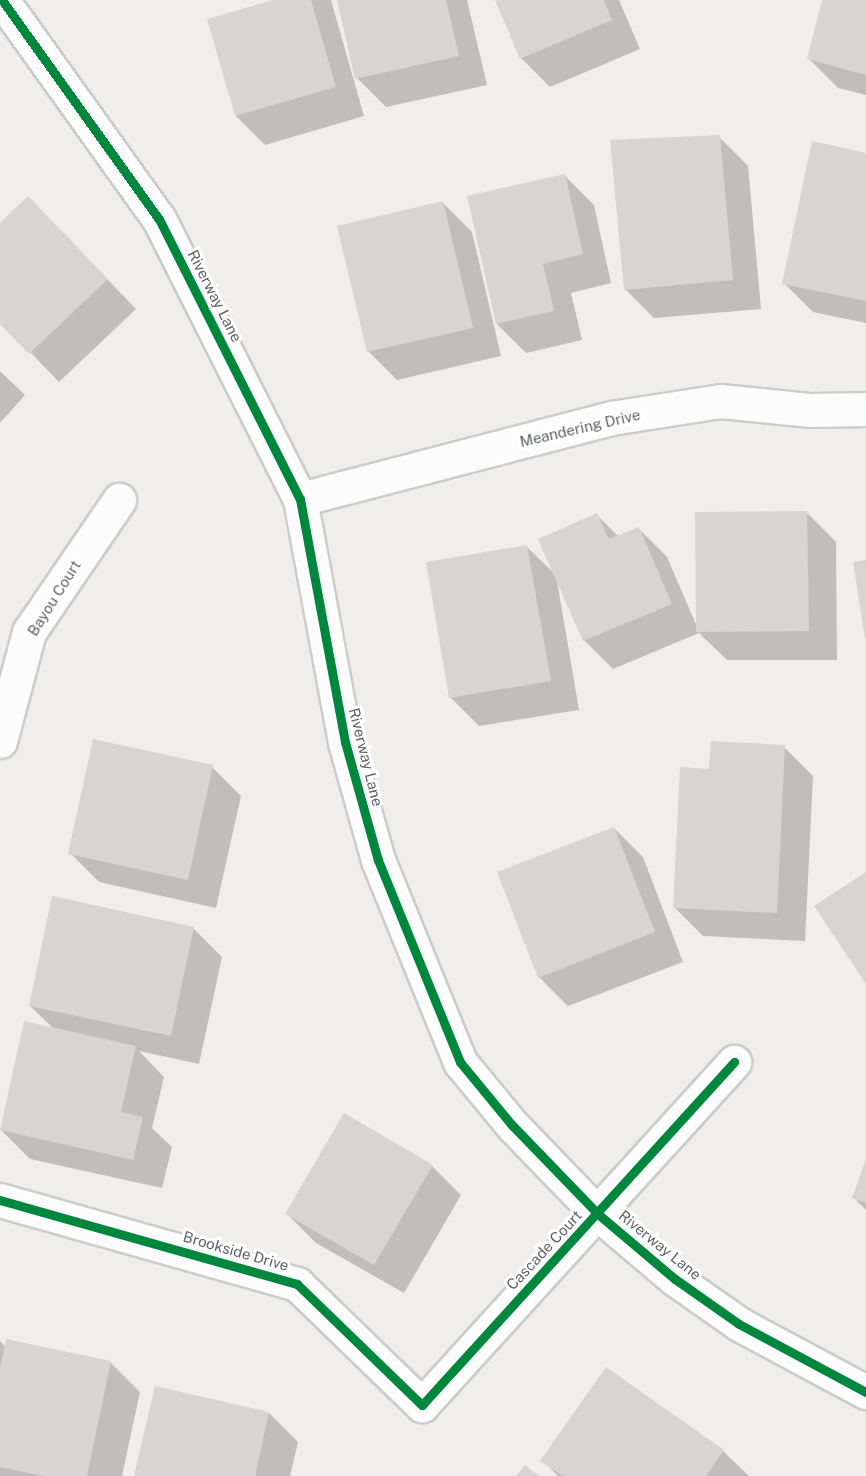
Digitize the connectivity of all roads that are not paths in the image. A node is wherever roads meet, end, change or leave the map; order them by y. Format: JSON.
{"nodes":[{"id":1,"x":2,"y":0,"type":"edge"},
{"id":2,"x":866,"y":409,"type":"edge"},
{"id":3,"x":300,"y":499,"type":"junction"},
{"id":4,"x":119,"y":500,"type":"dead end"},
{"id":5,"x":0,"y":741,"type":"edge"},
{"id":6,"x":734,"y":1062,"type":"dead end"},
{"id":7,"x":0,"y":1200,"type":"edge"},
{"id":8,"x":598,"y":1214,"type":"junction"},
{"id":9,"x":866,"y":1392,"type":"edge"},
{"id":10,"x":422,"y":1404,"type":"joint"}],
"edges":[{"from":1,"to":3,"type":"street","name":"Riverway Lane"},
{"from":2,"to":3,"type":"street","name":"Meandering Drive"},
{"from":3,"to":8,"type":"street","name":"Riverway Lane"},
{"from":4,"to":5,"type":"street","name":"Bayou Court"},
{"from":6,"to":8,"type":"street","name":"Cascade Court"},
{"from":7,"to":10,"type":"street","name":"Brookside Drive"},
{"from":8,"to":9,"type":"street","name":"Riverway Lane"},
{"from":8,"to":10,"type":"street","name":"Cascade Court"}]}
